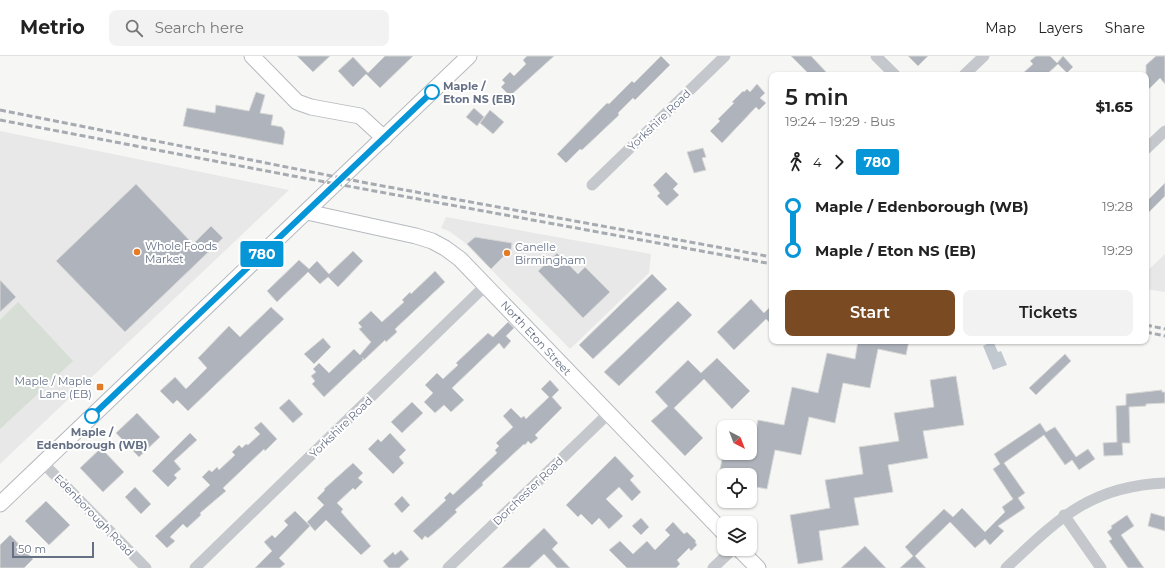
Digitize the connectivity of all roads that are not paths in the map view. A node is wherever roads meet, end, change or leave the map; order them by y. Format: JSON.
{"nodes":[{"id":1,"x":252,"y":56,"type":"edge"},
{"id":2,"x":469,"y":56,"type":"edge"},
{"id":3,"x":725,"y":56,"type":"edge"},
{"id":4,"x":876,"y":56,"type":"edge"},
{"id":5,"x":984,"y":56,"type":"edge"},
{"id":6,"x":892,"y":72,"type":"edge"},
{"id":7,"x":967,"y":72,"type":"edge"},
{"id":8,"x":1165,"y":131,"type":"edge"},
{"id":9,"x":384,"y":138,"type":"junction"},
{"id":10,"x":1149,"y":146,"type":"edge"},
{"id":11,"x":592,"y":185,"type":"dead end"},
{"id":12,"x":307,"y":212,"type":"junction"},
{"id":13,"x":486,"y":285,"type":"junction"},
{"id":14,"x":608,"y":414,"type":"junction"},
{"id":15,"x":43,"y":462,"type":"junction"},
{"id":16,"x":1165,"y":483,"type":"edge"},
{"id":17,"x":0,"y":504,"type":"edge"},
{"id":18,"x":1064,"y":515,"type":"junction"},
{"id":19,"x":717,"y":526,"type":"edge"},
{"id":20,"x":726,"y":556,"type":"edge"},
{"id":21,"x":746,"y":556,"type":"edge"},
{"id":22,"x":146,"y":568,"type":"edge"},
{"id":23,"x":195,"y":568,"type":"edge"},
{"id":24,"x":448,"y":568,"type":"edge"},
{"id":25,"x":714,"y":568,"type":"edge"},
{"id":26,"x":758,"y":568,"type":"edge"},
{"id":27,"x":1006,"y":568,"type":"edge"},
{"id":28,"x":1101,"y":568,"type":"edge"}],
"edges":[{"from":1,"to":9,"type":"street"},
{"from":2,"to":9,"type":"street"},
{"from":3,"to":11,"type":"street","name":"Yorkshire Road"},
{"from":4,"to":6,"type":"street"},
{"from":5,"to":7,"type":"street"},
{"from":8,"to":10,"type":"street"},
{"from":9,"to":12,"type":"street"},
{"from":12,"to":13,"type":"street","name":"North Eton Street"},
{"from":12,"to":15,"type":"street"},
{"from":13,"to":14,"type":"street","name":"North Eton Street"},
{"from":13,"to":23,"type":"street","name":"Yorkshire Road"},
{"from":14,"to":19,"type":"street","name":"North Eton Street"},
{"from":14,"to":24,"type":"street","name":"Dorchester Road"},
{"from":15,"to":17,"type":"street"},
{"from":15,"to":22,"type":"street","name":"Edenborough Road"},
{"from":16,"to":18,"type":"street"},
{"from":18,"to":27,"type":"street"},
{"from":18,"to":28,"type":"street"},
{"from":20,"to":25,"type":"street"},
{"from":21,"to":26,"type":"street"}]}
